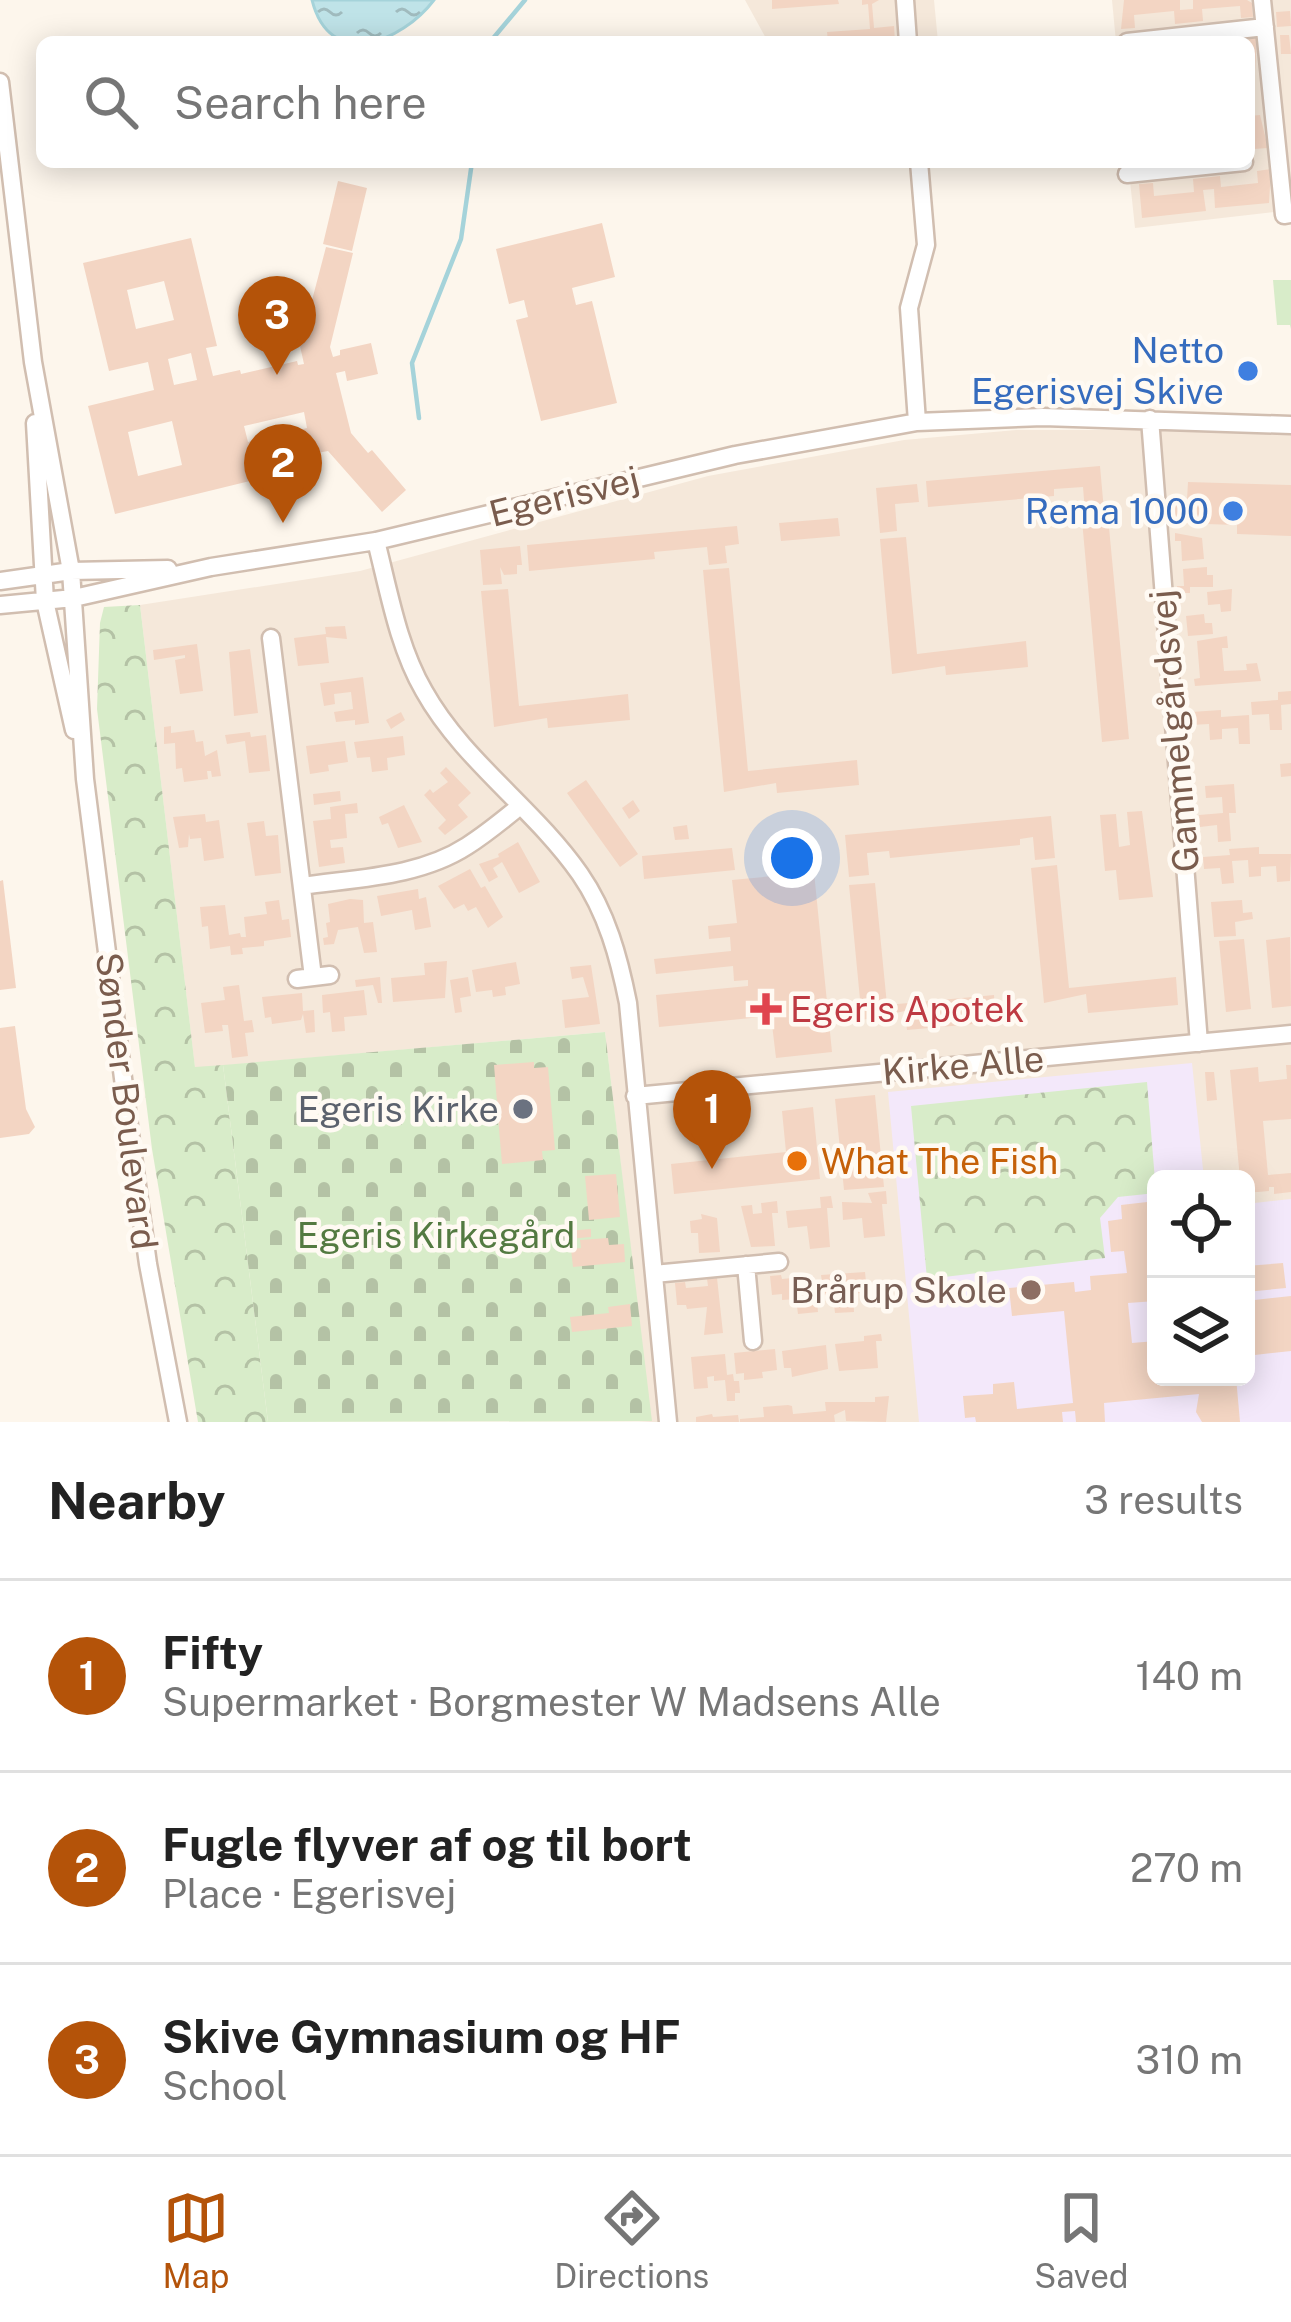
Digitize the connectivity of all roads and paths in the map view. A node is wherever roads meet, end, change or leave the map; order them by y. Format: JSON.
{"nodes":[{"id":1,"x":904,"y":0,"type":"edge"},
{"id":2,"x":1262,"y":0,"type":"edge"},
{"id":3,"x":1265,"y":27,"type":"junction"},
{"id":4,"x":907,"y":36,"type":"edge"},
{"id":5,"x":1182,"y":36,"type":"edge"},
{"id":6,"x":0,"y":82,"type":"edge"},
{"id":7,"x":1278,"y":158,"type":"junction"},
{"id":8,"x":1255,"y":161,"type":"edge"},
{"id":9,"x":920,"y":168,"type":"edge"},
{"id":10,"x":1187,"y":168,"type":"edge"},
{"id":11,"x":1127,"y":174,"type":"dead end"},
{"id":12,"x":1291,"y":214,"type":"edge"},
{"id":13,"x":33,"y":362,"type":"junction"},
{"id":14,"x":1150,"y":419,"type":"junction"},
{"id":15,"x":917,"y":422,"type":"junction"},
{"id":16,"x":1291,"y":425,"type":"edge"},
{"id":17,"x":376,"y":542,"type":"junction"},
{"id":18,"x":211,"y":567,"type":"junction"},
{"id":19,"x":71,"y":571,"type":"junction"},
{"id":20,"x":42,"y":574,"type":"junction"},
{"id":21,"x":0,"y":581,"type":"edge"},
{"id":22,"x":74,"y":598,"type":"junction"},
{"id":23,"x":45,"y":601,"type":"junction"},
{"id":24,"x":0,"y":605,"type":"edge"},
{"id":25,"x":272,"y":638,"type":"dead end"},
{"id":26,"x":85,"y":778,"type":"junction"},
{"id":27,"x":520,"y":806,"type":"junction"},
{"id":28,"x":302,"y":886,"type":"junction"},
{"id":29,"x":313,"y":977,"type":"dead end"},
{"id":30,"x":1291,"y":1034,"type":"edge"},
{"id":31,"x":1199,"y":1043,"type":"junction"},
{"id":32,"x":635,"y":1096,"type":"junction"},
{"id":33,"x":778,"y":1262,"type":"dead end"},
{"id":34,"x":746,"y":1265,"type":"junction"},
{"id":35,"x":654,"y":1274,"type":"junction"},
{"id":36,"x":753,"y":1341,"type":"dead end"},
{"id":37,"x":178,"y":1422,"type":"edge"},
{"id":38,"x":668,"y":1422,"type":"edge"}],
"edges":[{"from":1,"to":4,"type":"street"},
{"from":2,"to":3,"type":"street"},
{"from":3,"to":5,"type":"street"},
{"from":3,"to":7,"type":"street"},
{"from":6,"to":13,"type":"street","name":"Sønder Boulevard"},
{"from":7,"to":8,"type":"street"},
{"from":7,"to":12,"type":"street"},
{"from":9,"to":15,"type":"street"},
{"from":10,"to":11,"type":"street"},
{"from":13,"to":19,"type":"street","name":"Sønder Boulevard"},
{"from":13,"to":20,"type":"street","name":"Sønder Boulevard"},
{"from":14,"to":15,"type":"street","name":"Egerisvej"},
{"from":14,"to":16,"type":"street","name":"Egerisvej"},
{"from":14,"to":31,"type":"street","name":"Gammelgårdsvej"},
{"from":15,"to":17,"type":"street","name":"Egerisvej"},
{"from":17,"to":18,"type":"street","name":"Egerisvej"},
{"from":17,"to":27,"type":"street"},
{"from":18,"to":19,"type":"street","name":"Egerisvej"},
{"from":18,"to":22,"type":"street","name":"Egerisvej"},
{"from":19,"to":20,"type":"street","name":"Egerisvej"},
{"from":19,"to":22,"type":"street","name":"Sønder Boulevard"},
{"from":20,"to":21,"type":"street","name":"Egerisvej"},
{"from":20,"to":23,"type":"street","name":"Sønder Boulevard"},
{"from":22,"to":23,"type":"street","name":"Egerisvej"},
{"from":22,"to":26,"type":"street","name":"Sønder Boulevard"},
{"from":23,"to":24,"type":"street","name":"Egerisvej"},
{"from":23,"to":26,"type":"street","name":"Sønder Boulevard"},
{"from":25,"to":28,"type":"street"},
{"from":26,"to":37,"type":"street","name":"Sønder Boulevard"},
{"from":27,"to":28,"type":"street"},
{"from":27,"to":32,"type":"street"},
{"from":28,"to":29,"type":"street"},
{"from":30,"to":31,"type":"street","name":"Kirke Alle"},
{"from":31,"to":32,"type":"street","name":"Kirke Alle"},
{"from":32,"to":35,"type":"street"},
{"from":33,"to":34,"type":"street"},
{"from":34,"to":35,"type":"street"},
{"from":34,"to":36,"type":"street"},
{"from":35,"to":38,"type":"street"}]}
